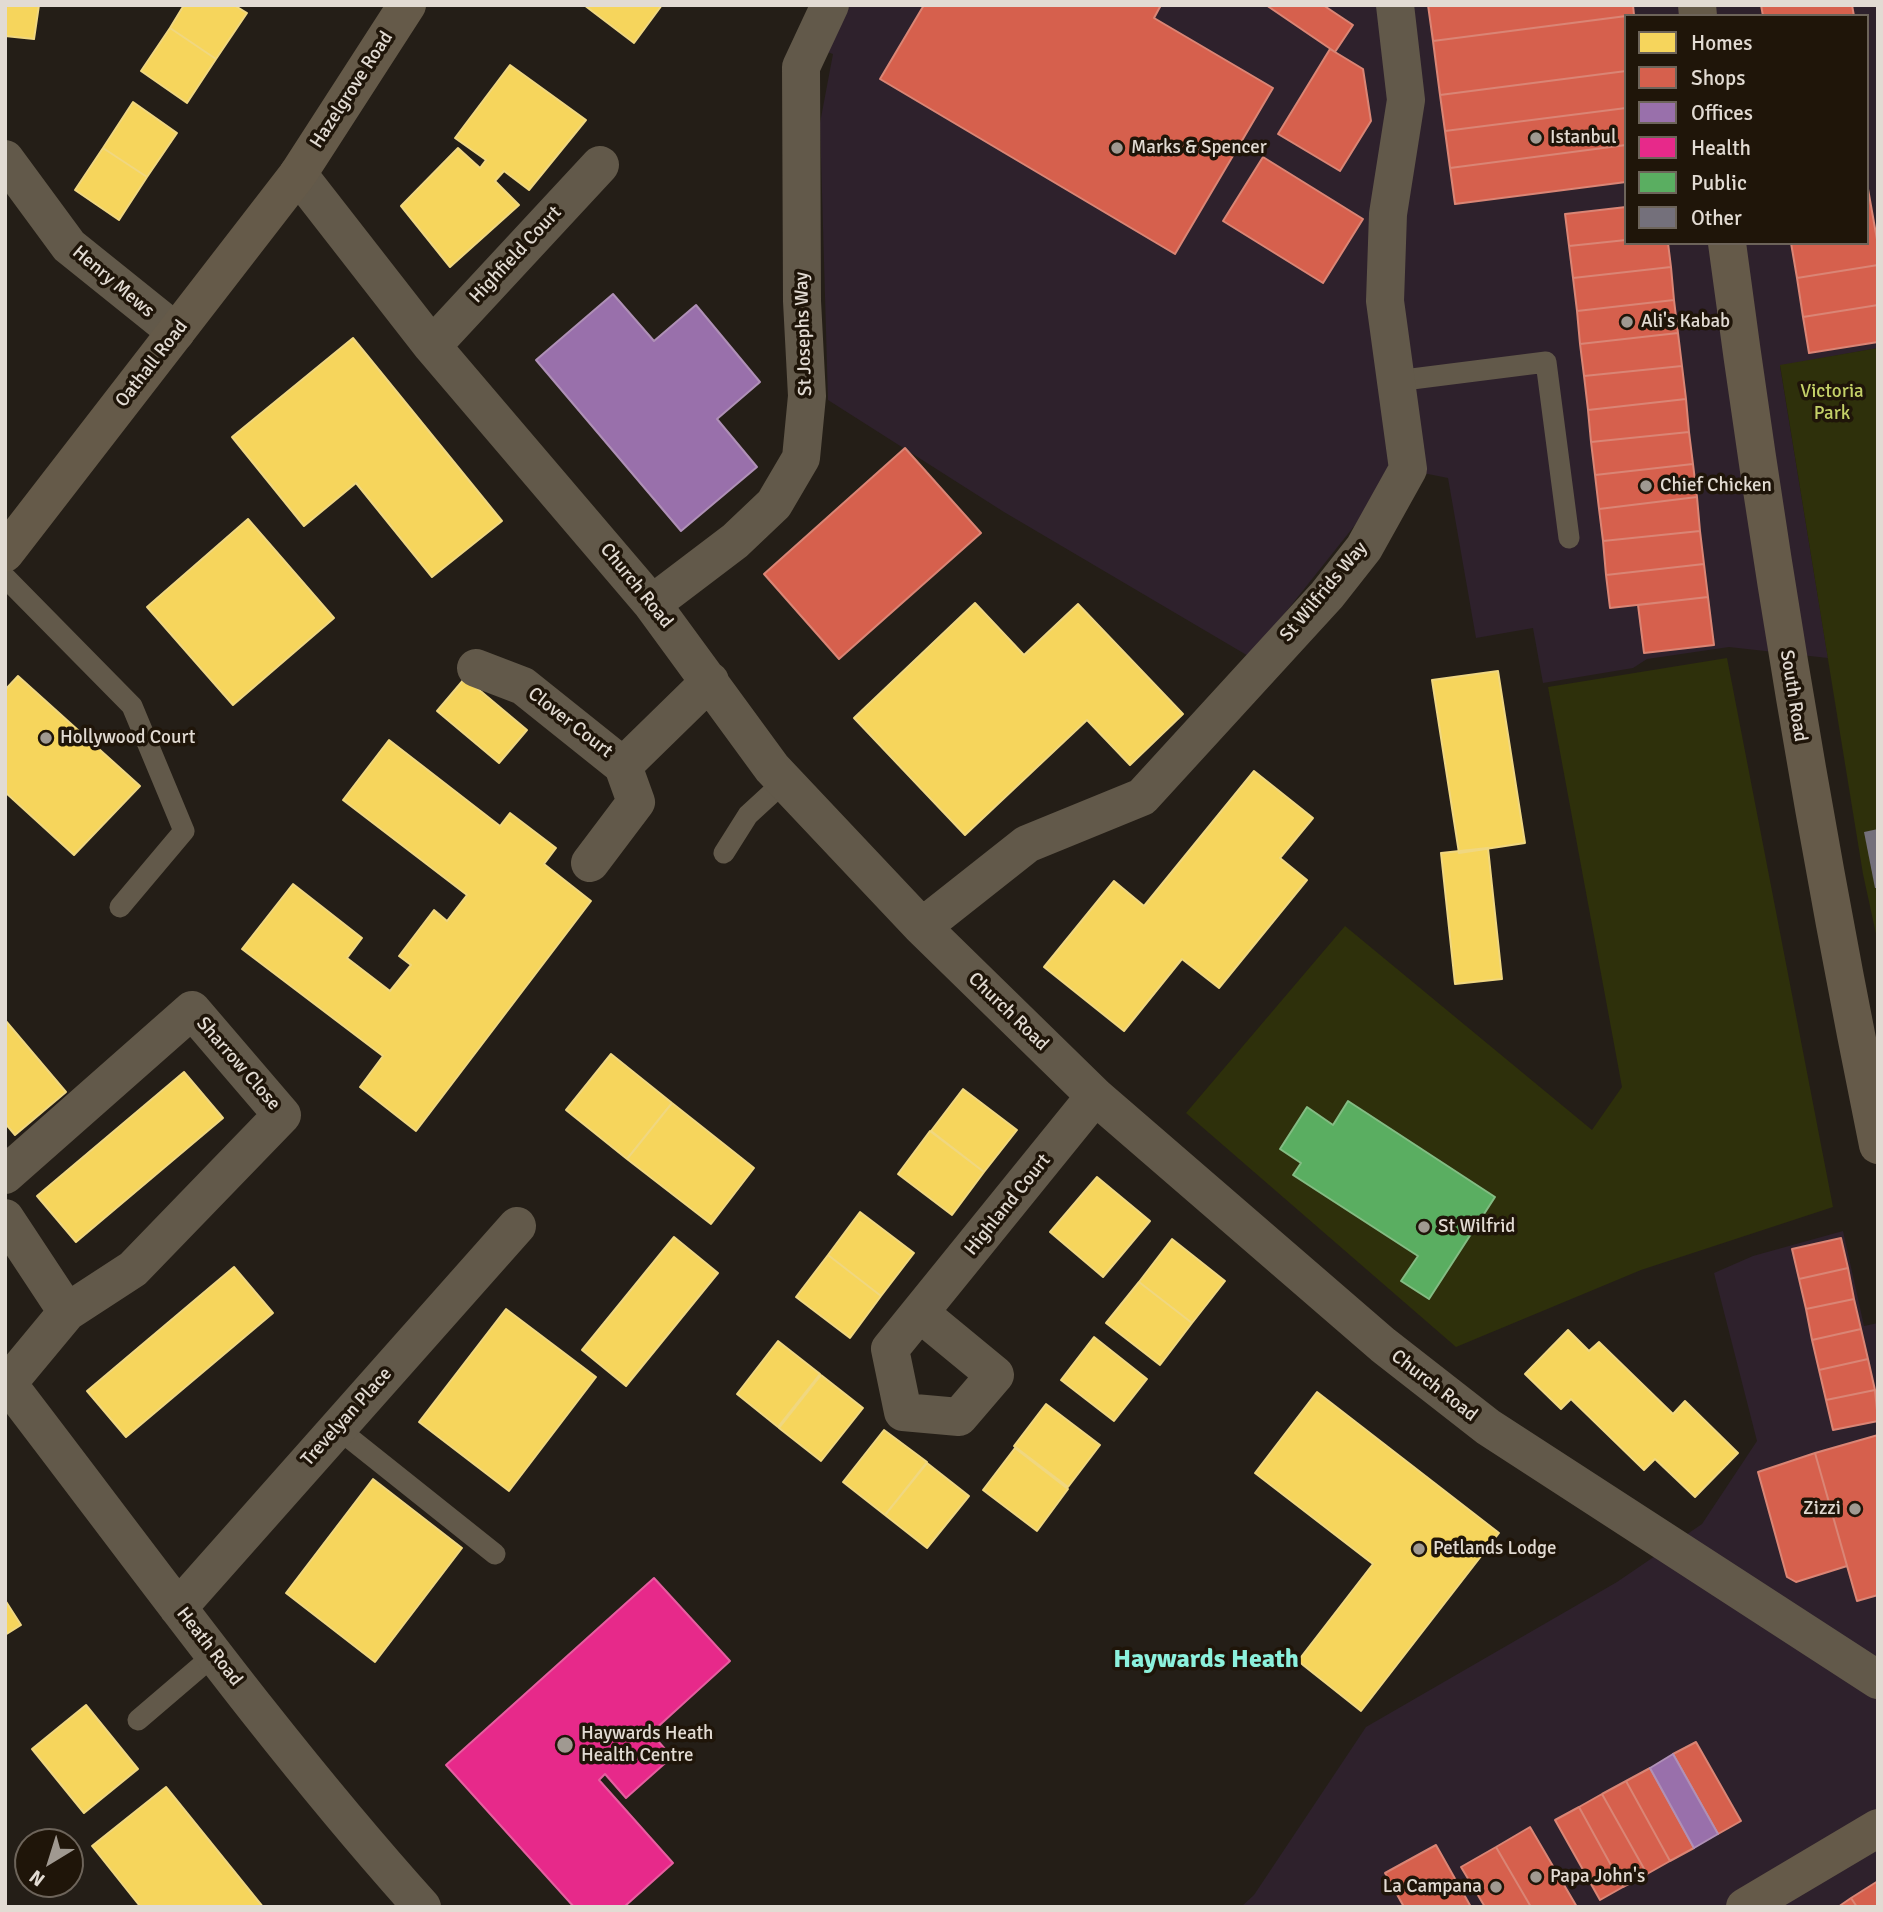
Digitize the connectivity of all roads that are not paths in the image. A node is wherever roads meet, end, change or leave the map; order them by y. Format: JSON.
{"nodes":[{"id":1,"x":407,"y":5,"type":"edge"},
{"id":2,"x":830,"y":5,"type":"edge"},
{"id":3,"x":1395,"y":5,"type":"edge"},
{"id":4,"x":5,"y":159,"type":"edge"},
{"id":5,"x":600,"y":165,"type":"dead end"},
{"id":6,"x":298,"y":174,"type":"junction"},
{"id":7,"x":1727,"y":245,"type":"edge"},
{"id":8,"x":176,"y":332,"type":"junction"},
{"id":9,"x":432,"y":346,"type":"junction"},
{"id":10,"x":1396,"y":381,"type":"junction"},
{"id":11,"x":1569,"y":538,"type":"dead end"},
{"id":12,"x":5,"y":553,"type":"edge"},
{"id":13,"x":5,"y":577,"type":"edge"},
{"id":14,"x":652,"y":604,"type":"junction"},
{"id":15,"x":476,"y":668,"type":"dead end"},
{"id":16,"x":710,"y":681,"type":"junction"},
{"id":17,"x":623,"y":766,"type":"junction"},
{"id":18,"x":785,"y":781,"type":"junction"},
{"id":19,"x":724,"y":853,"type":"dead end"},
{"id":20,"x":590,"y":863,"type":"dead end"},
{"id":21,"x":120,"y":907,"type":"dead end"},
{"id":22,"x":922,"y":927,"type":"junction"},
{"id":23,"x":1095,"y":1096,"type":"junction"},
{"id":24,"x":1878,"y":1145,"type":"edge"},
{"id":25,"x":5,"y":1175,"type":"edge"},
{"id":26,"x":5,"y":1218,"type":"edge"},
{"id":27,"x":517,"y":1226,"type":"dead end"},
{"id":28,"x":67,"y":1312,"type":"junction"},
{"id":29,"x":921,"y":1314,"type":"dead end"},
{"id":30,"x":6,"y":1382,"type":"edge"},
{"id":31,"x":337,"y":1428,"type":"junction"},
{"id":32,"x":495,"y":1554,"type":"dead end"},
{"id":33,"x":178,"y":1608,"type":"junction"},
{"id":34,"x":214,"y":1655,"type":"junction"},
{"id":35,"x":1878,"y":1680,"type":"edge"},
{"id":36,"x":138,"y":1720,"type":"dead end"},
{"id":37,"x":1878,"y":1828,"type":"edge"},
{"id":38,"x":422,"y":1907,"type":"edge"},
{"id":39,"x":1745,"y":1907,"type":"edge"}],
"edges":[{"from":1,"to":6,"type":"main road","name":"Hazelgrove Road"},
{"from":2,"to":14,"type":"street","name":"St Josephs Way"},
{"from":3,"to":10,"type":"street","name":"St Wilfrids Way"},
{"from":4,"to":8,"type":"street","name":"Henry Mews"},
{"from":5,"to":9,"type":"street","name":"Highfield Court"},
{"from":6,"to":8,"type":"main road","name":"Oathall Road"},
{"from":6,"to":9,"type":"street","name":"Church Road"},
{"from":7,"to":24,"type":"main road","name":"South Road"},
{"from":8,"to":12,"type":"main road","name":"Oathall Road"},
{"from":9,"to":14,"type":"street","name":"Church Road"},
{"from":10,"to":11,"type":"lane"},
{"from":10,"to":22,"type":"street","name":"St Wilfrids Way"},
{"from":13,"to":21,"type":"lane"},
{"from":14,"to":16,"type":"street","name":"Church Road"},
{"from":15,"to":17,"type":"street","name":"Clover Court"},
{"from":16,"to":17,"type":"street","name":"Clover Court"},
{"from":16,"to":18,"type":"street","name":"Church Road"},
{"from":17,"to":20,"type":"street","name":"Clover Court"},
{"from":18,"to":19,"type":"lane"},
{"from":18,"to":22,"type":"street","name":"Church Road"},
{"from":22,"to":23,"type":"street","name":"Church Road"},
{"from":23,"to":29,"type":"street","name":"Highland Court"},
{"from":23,"to":35,"type":"street","name":"Church Road"},
{"from":25,"to":28,"type":"street","name":"Sharrow Close"},
{"from":26,"to":28,"type":"street"},
{"from":27,"to":31,"type":"street","name":"Trevelyan Place"},
{"from":28,"to":30,"type":"street","name":"Sharrow Close"},
{"from":30,"to":33,"type":"street","name":"Heath Road"},
{"from":31,"to":32,"type":"lane"},
{"from":31,"to":33,"type":"street","name":"Trevelyan Place"},
{"from":33,"to":34,"type":"street","name":"Heath Road"},
{"from":34,"to":36,"type":"lane"},
{"from":34,"to":38,"type":"street","name":"Heath Road"},
{"from":37,"to":39,"type":"main road"}]}
